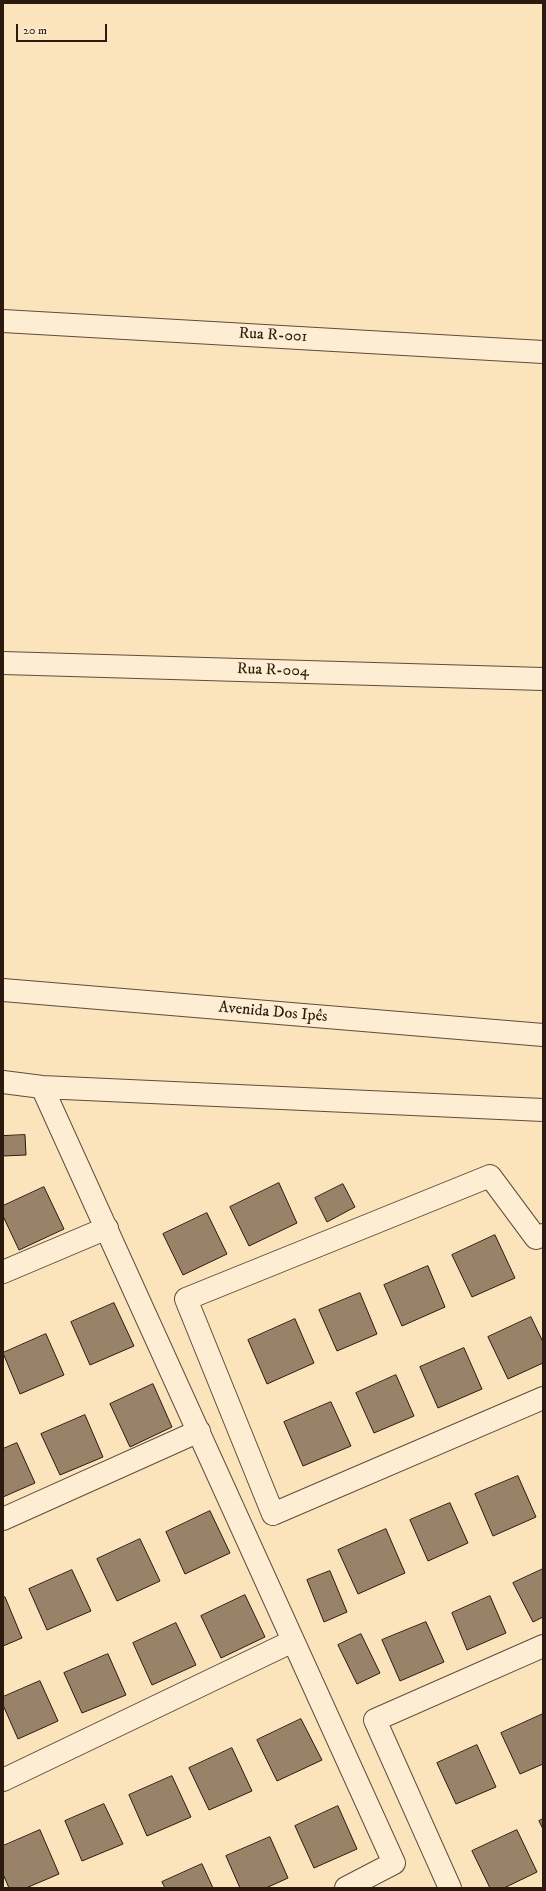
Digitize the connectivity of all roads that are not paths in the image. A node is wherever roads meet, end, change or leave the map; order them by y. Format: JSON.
{"nodes":[{"id":1,"x":3,"y":321,"type":"edge"},
{"id":2,"x":543,"y":352,"type":"edge"},
{"id":3,"x":3,"y":663,"type":"edge"},
{"id":4,"x":543,"y":679,"type":"edge"},
{"id":5,"x":3,"y":990,"type":"edge"},
{"id":6,"x":543,"y":1035,"type":"edge"},
{"id":7,"x":3,"y":1082,"type":"edge"},
{"id":8,"x":42,"y":1088,"type":"junction"},
{"id":9,"x":543,"y":1110,"type":"edge"},
{"id":10,"x":107,"y":1228,"type":"junction"},
{"id":11,"x":543,"y":1236,"type":"edge"},
{"id":12,"x":3,"y":1272,"type":"edge"},
{"id":13,"x":543,"y":1398,"type":"edge"},
{"id":14,"x":199,"y":1431,"type":"junction"},
{"id":15,"x":3,"y":1519,"type":"edge"},
{"id":16,"x":293,"y":1641,"type":"junction"},
{"id":17,"x":543,"y":1646,"type":"edge"},
{"id":18,"x":3,"y":1780,"type":"edge"},
{"id":19,"x":346,"y":1888,"type":"edge"},
{"id":20,"x":450,"y":1888,"type":"edge"}],
"edges":[{"from":1,"to":2,"type":"street","name":"Rua R-001"},
{"from":3,"to":4,"type":"street","name":"Rua R-004"},
{"from":5,"to":6,"type":"street","name":"Avenida Dos Ipês"},
{"from":7,"to":8,"type":"street"},
{"from":8,"to":9,"type":"street"},
{"from":8,"to":10,"type":"street"},
{"from":10,"to":12,"type":"street"},
{"from":10,"to":14,"type":"street"},
{"from":11,"to":13,"type":"street"},
{"from":14,"to":15,"type":"street"},
{"from":14,"to":16,"type":"street"},
{"from":16,"to":18,"type":"street"},
{"from":16,"to":19,"type":"street"},
{"from":17,"to":20,"type":"street"}]}
